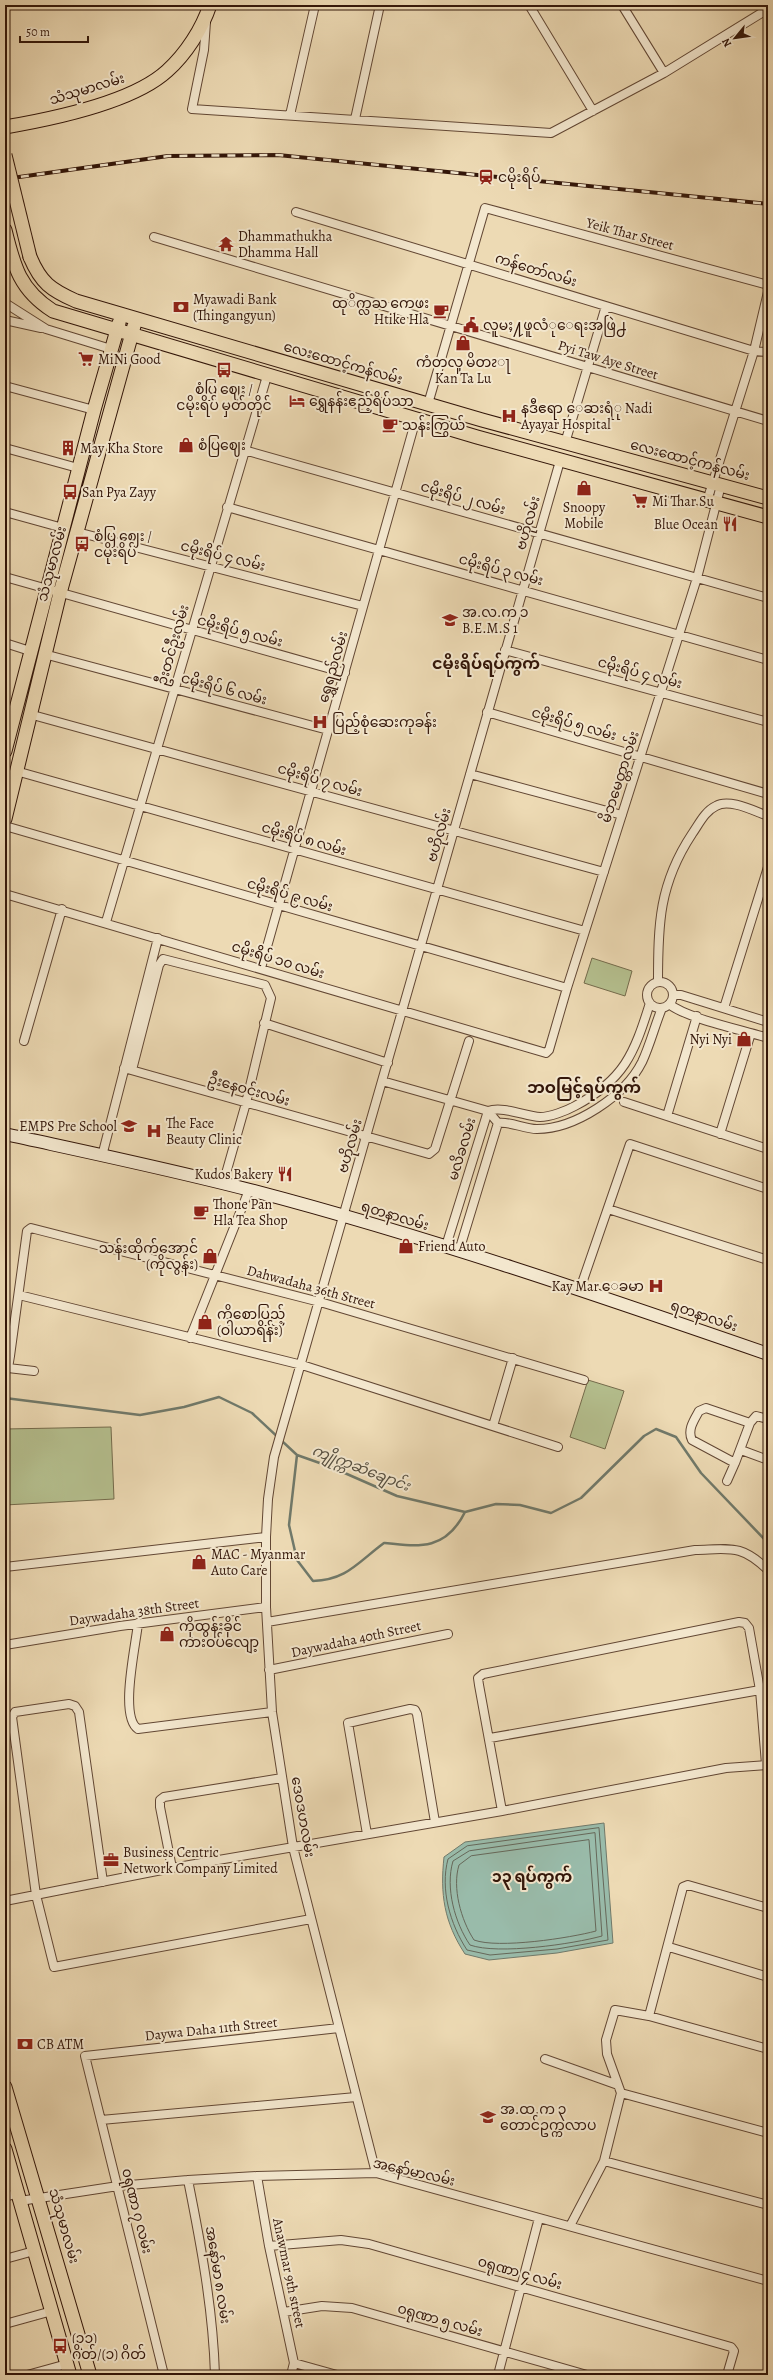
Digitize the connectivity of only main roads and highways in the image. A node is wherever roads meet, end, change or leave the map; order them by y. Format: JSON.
{"nodes":[{"id":1,"x":208,"y":10,"type":"edge"},
{"id":2,"x":5,"y":127,"type":"edge"},
{"id":3,"x":5,"y":155,"type":"edge"},
{"id":4,"x":5,"y":230,"type":"edge"},
{"id":5,"x":121,"y":315,"type":"junction"},
{"id":6,"x":136,"y":319,"type":"junction"},
{"id":7,"x":117,"y":331,"type":"junction"},
{"id":8,"x":132,"y":335,"type":"junction"},
{"id":9,"x":482,"y":420,"type":"junction"},
{"id":10,"x":477,"y":437,"type":"junction"},
{"id":11,"x":565,"y":443,"type":"junction"},
{"id":12,"x":560,"y":461,"type":"junction"},
{"id":13,"x":768,"y":498,"type":"edge"},
{"id":14,"x":768,"y":517,"type":"edge"},
{"id":15,"x":5,"y":751,"type":"edge"},
{"id":16,"x":12,"y":773,"type":"edge"},
{"id":17,"x":5,"y":819,"type":"edge"},
{"id":18,"x":5,"y":1134,"type":"edge"},
{"id":19,"x":768,"y":1354,"type":"edge"},
{"id":20,"x":5,"y":2086,"type":"edge"},
{"id":21,"x":5,"y":2149,"type":"edge"},
{"id":22,"x":69,"y":2300,"type":"junction"},
{"id":23,"x":51,"y":2308,"type":"junction"},
{"id":24,"x":69,"y":2370,"type":"edge"},
{"id":25,"x":90,"y":2375,"type":"edge"}],
"edges":[{"from":1,"to":2,"type":"main road","name":"သံသုမာလမ်း"},
{"from":3,"to":5,"type":"main road","name":"လေးထောင့်ကန်လမ်း","bridge":true},
{"from":4,"to":7,"type":"main road"},
{"from":5,"to":6,"type":"main road","name":"လေးထောင့်ကန်လမ်း"},
{"from":5,"to":7,"type":"main road","name":"သံသုမာလမ်း"},
{"from":6,"to":8,"type":"main road","name":"သံသုမာလမ်း"},
{"from":6,"to":9,"type":"main road","name":"လေးထောင့်ကန်လမ်း"},
{"from":7,"to":8,"type":"main road"},
{"from":7,"to":15,"type":"main road","name":"သံသုမာလမ်း"},
{"from":8,"to":10,"type":"main road"},
{"from":8,"to":16,"type":"main road","name":"သံသုမာလမ်း"},
{"from":9,"to":10,"type":"main road"},
{"from":9,"to":11,"type":"main road","name":"လေးထောင့်ကန်လမ်း"},
{"from":10,"to":12,"type":"main road"},
{"from":11,"to":12,"type":"main road"},
{"from":11,"to":13,"type":"main road","name":"လေးထောင့်ကန်လမ်း"},
{"from":12,"to":14,"type":"main road"},
{"from":16,"to":17,"type":"main road","name":"သံသုမာလမ်း"},
{"from":18,"to":19,"type":"main road","name":"ရတနာလမ်း"},
{"from":20,"to":22,"type":"main road","name":"သံသုမာလမ်း"},
{"from":21,"to":23,"type":"main road"},
{"from":22,"to":23,"type":"main road"},
{"from":22,"to":25,"type":"main road","name":"သံသုမာလမ်း"},
{"from":23,"to":24,"type":"main road"}]}
